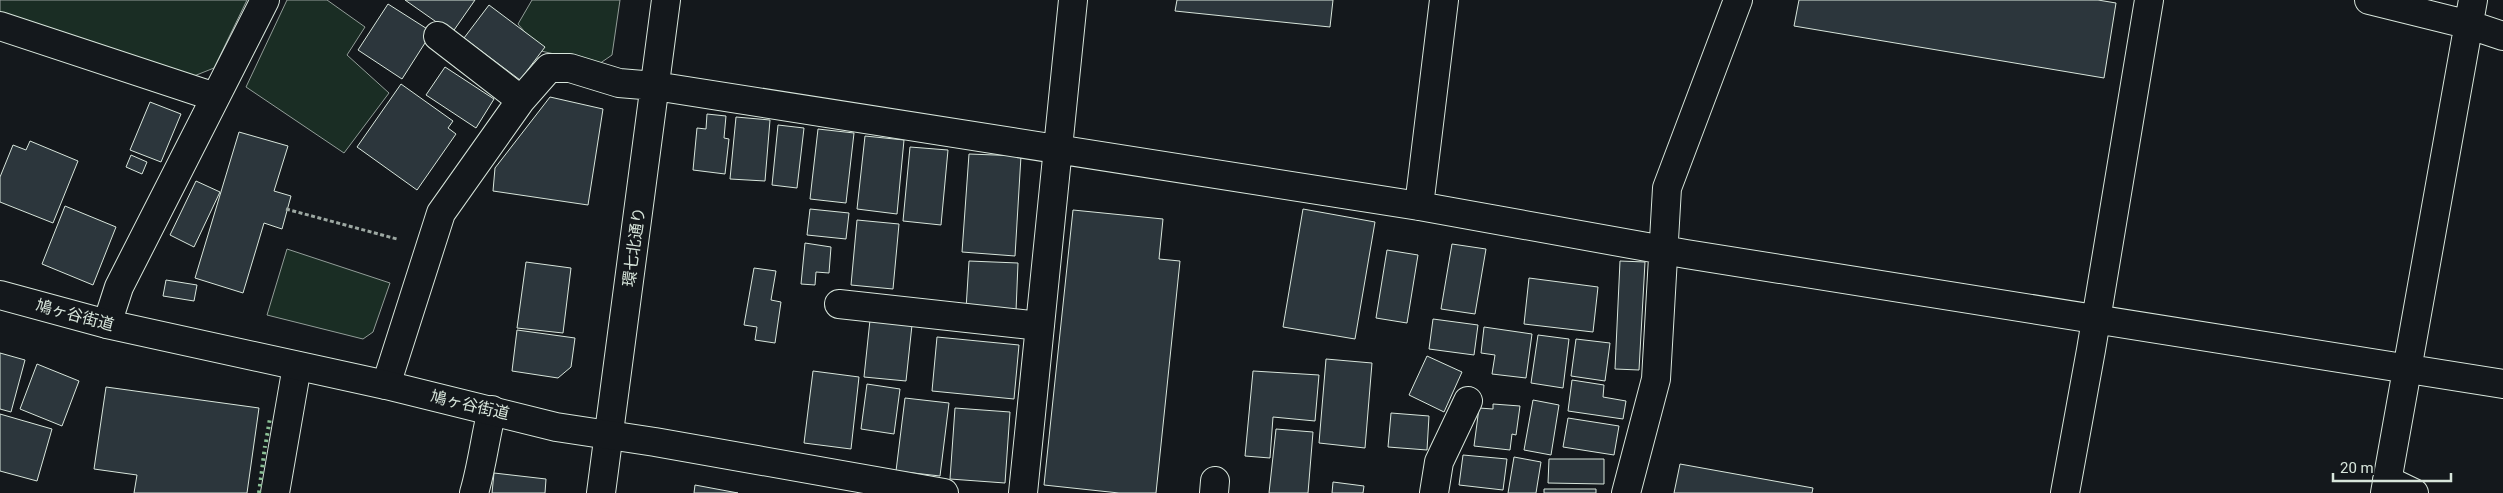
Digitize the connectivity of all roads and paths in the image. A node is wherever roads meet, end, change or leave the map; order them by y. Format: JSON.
{"nodes":[{"id":1,"x":265,"y":0,"type":"edge"},
{"id":2,"x":666,"y":0,"type":"edge"},
{"id":3,"x":1073,"y":0,"type":"edge"},
{"id":4,"x":1444,"y":0,"type":"edge"},
{"id":5,"x":1738,"y":0,"type":"edge"},
{"id":6,"x":2149,"y":0,"type":"edge"},
{"id":7,"x":2368,"y":0,"type":"edge"},
{"id":8,"x":2471,"y":12,"type":"edge"},
{"id":9,"x":0,"y":26,"type":"edge"},
{"id":10,"x":438,"y":36,"type":"dead end"},
{"id":11,"x":2503,"y":36,"type":"edge"},
{"id":12,"x":655,"y":86,"type":"junction"},
{"id":13,"x":215,"y":97,"type":"junction"},
{"id":14,"x":521,"y":100,"type":"junction"},
{"id":15,"x":1059,"y":149,"type":"junction"},
{"id":16,"x":1419,"y":206,"type":"junction"},
{"id":17,"x":286,"y":209,"type":"dead end"},
{"id":18,"x":429,"y":248,"type":"junction"},
{"id":19,"x":1664,"y":250,"type":"junction"},
{"id":20,"x":0,"y":295,"type":"edge"},
{"id":21,"x":840,"y":304,"type":"dead end"},
{"id":22,"x":2095,"y":318,"type":"junction"},
{"id":23,"x":107,"y":324,"type":"junction"},
{"id":24,"x":1040,"y":326,"type":"junction"},
{"id":25,"x":296,"y":366,"type":"junction"},
{"id":26,"x":2406,"y":369,"type":"junction"},
{"id":27,"x":2503,"y":384,"type":"edge"},
{"id":28,"x":386,"y":385,"type":"junction"},
{"id":29,"x":1468,"y":401,"type":"dead end"},
{"id":30,"x":492,"y":410,"type":"junction"},
{"id":31,"x":609,"y":436,"type":"junction"},
{"id":32,"x":2386,"y":486,"type":"edge"},
{"id":33,"x":275,"y":493,"type":"edge"},
{"id":34,"x":474,"y":493,"type":"edge"},
{"id":35,"x":601,"y":493,"type":"edge"},
{"id":36,"x":944,"y":493,"type":"edge"},
{"id":37,"x":1023,"y":493,"type":"edge"},
{"id":38,"x":1434,"y":493,"type":"edge"},
{"id":39,"x":1626,"y":493,"type":"edge"},
{"id":40,"x":2065,"y":493,"type":"edge"},
{"id":41,"x":2414,"y":493,"type":"edge"}],
"edges":[{"from":1,"to":13,"type":"street"},
{"from":2,"to":12,"type":"street","name":"環七北通り"},
{"from":3,"to":15,"type":"street"},
{"from":4,"to":16,"type":"street"},
{"from":5,"to":19,"type":"street"},
{"from":6,"to":22,"type":"street"},
{"from":7,"to":8,"type":"street"},
{"from":8,"to":11,"type":"street"},
{"from":8,"to":26,"type":"street"},
{"from":9,"to":13,"type":"street"},
{"from":10,"to":14,"type":"street"},
{"from":12,"to":14,"type":"street"},
{"from":12,"to":15,"type":"street"},
{"from":12,"to":31,"type":"street","name":"環七北通り"},
{"from":13,"to":23,"type":"street"},
{"from":14,"to":18,"type":"street"},
{"from":15,"to":16,"type":"street"},
{"from":15,"to":24,"type":"street"},
{"from":16,"to":19,"type":"street"},
{"from":17,"to":18,"type":"path"},
{"from":18,"to":28,"type":"street"},
{"from":19,"to":22,"type":"street"},
{"from":19,"to":39,"type":"street"},
{"from":20,"to":23,"type":"street","name":"鳩ヶ谷街道"},
{"from":21,"to":24,"type":"street"},
{"from":22,"to":26,"type":"street"},
{"from":22,"to":40,"type":"street"},
{"from":23,"to":25,"type":"street","name":"鳩ヶ谷街道"},
{"from":24,"to":37,"type":"street"},
{"from":25,"to":28,"type":"street","name":"鳩ヶ谷街道"},
{"from":25,"to":33,"type":"street"},
{"from":26,"to":27,"type":"street"},
{"from":26,"to":32,"type":"street"},
{"from":28,"to":30,"type":"street","name":"鳩ヶ谷街道"},
{"from":29,"to":38,"type":"street"},
{"from":30,"to":31,"type":"street","name":"鳩ヶ谷街道"},
{"from":30,"to":34,"type":"street"},
{"from":31,"to":35,"type":"street","name":"環七北通り"},
{"from":31,"to":36,"type":"street","name":"鳩ヶ谷街道"},
{"from":32,"to":41,"type":"street"}]}
